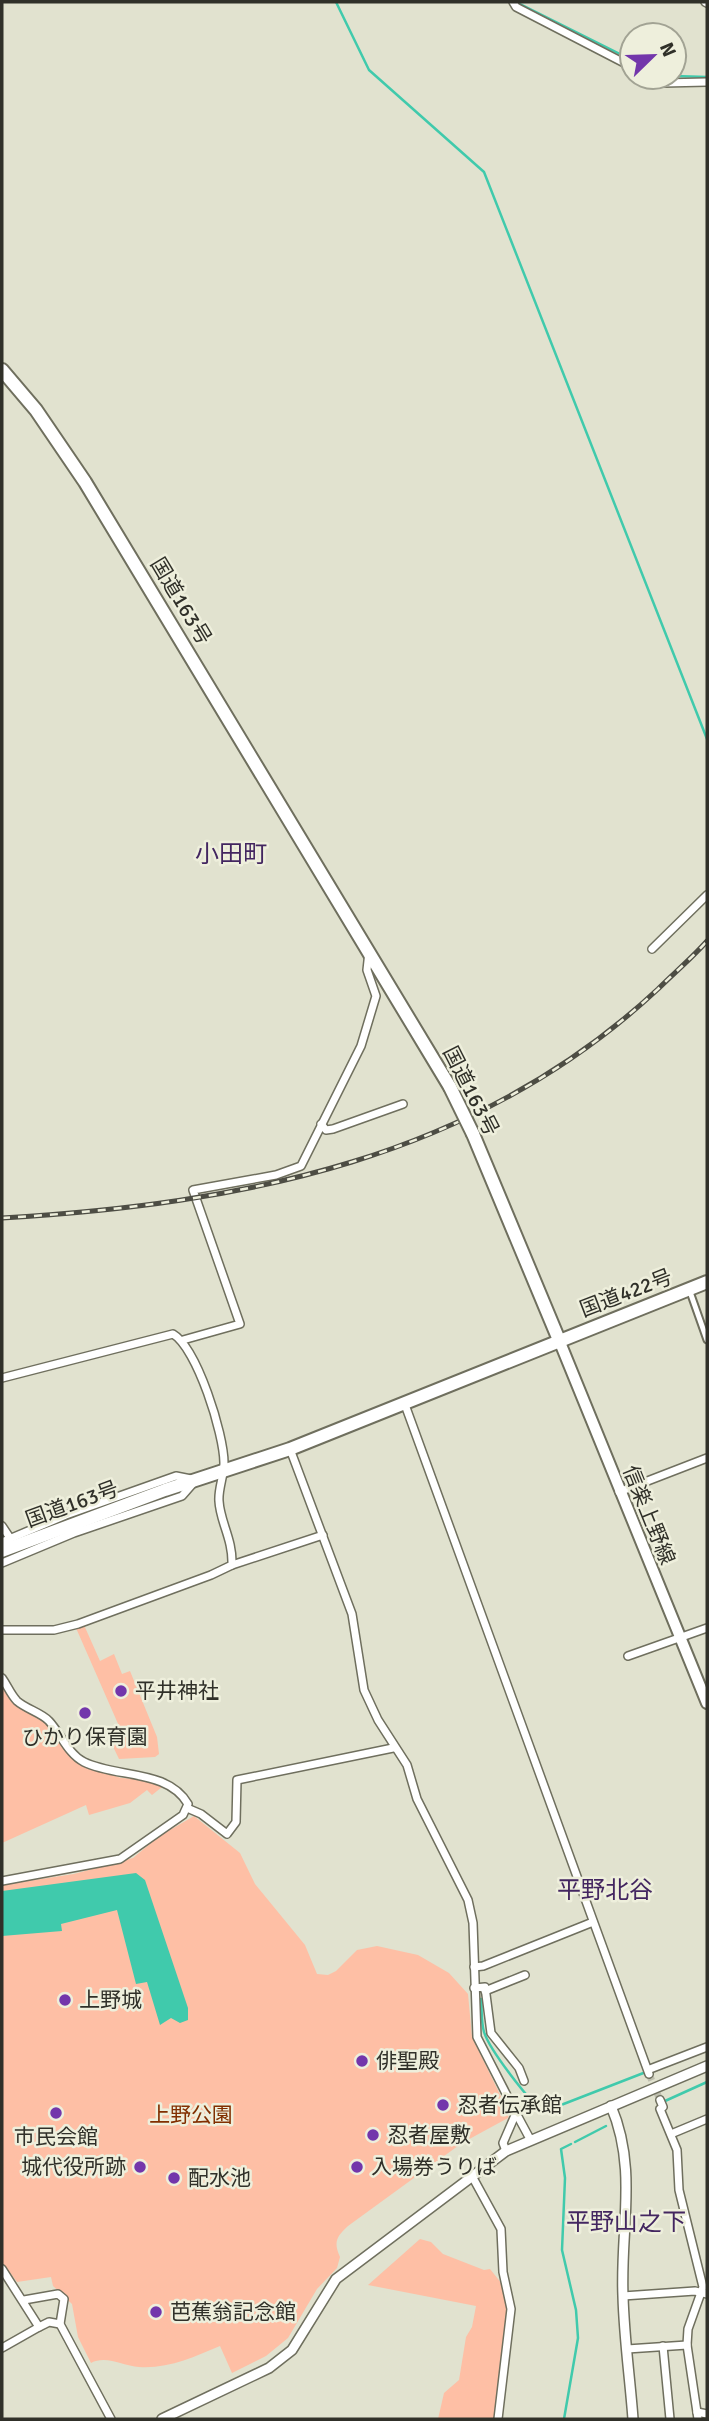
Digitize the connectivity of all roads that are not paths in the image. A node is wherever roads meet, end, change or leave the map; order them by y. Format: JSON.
{"nodes":[{"id":1,"x":513,"y":2,"type":"edge"},
{"id":2,"x":618,"y":60,"type":"edge"},
{"id":3,"x":688,"y":82,"type":"edge"},
{"id":4,"x":707,"y":82,"type":"edge"},
{"id":5,"x":2,"y":370,"type":"edge"},
{"id":6,"x":707,"y":895,"type":"edge"},
{"id":7,"x":370,"y":949,"type":"junction"},
{"id":8,"x":652,"y":949,"type":"dead end"},
{"id":9,"x":403,"y":1104,"type":"dead end"},
{"id":10,"x":321,"y":1124,"type":"junction"},
{"id":11,"x":707,"y":1282,"type":"edge"},
{"id":12,"x":689,"y":1289,"type":"junction"},
{"id":13,"x":183,"y":1340,"type":"junction"},
{"id":14,"x":559,"y":1340,"type":"junction"},
{"id":15,"x":707,"y":1340,"type":"edge"},
{"id":16,"x":2,"y":1378,"type":"edge"},
{"id":17,"x":403,"y":1401,"type":"junction"},
{"id":18,"x":290,"y":1449,"type":"junction"},
{"id":19,"x":707,"y":1458,"type":"edge"},
{"id":20,"x":223,"y":1472,"type":"junction"},
{"id":21,"x":196,"y":1480,"type":"junction"},
{"id":22,"x":619,"y":1492,"type":"junction"},
{"id":23,"x":2,"y":1526,"type":"edge"},
{"id":24,"x":323,"y":1535,"type":"junction"},
{"id":25,"x":10,"y":1538,"type":"junction"},
{"id":26,"x":2,"y":1542,"type":"edge"},
{"id":27,"x":2,"y":1551,"type":"edge"},
{"id":28,"x":2,"y":1563,"type":"edge"},
{"id":29,"x":232,"y":1565,"type":"junction"},
{"id":30,"x":2,"y":1628,"type":"edge"},
{"id":31,"x":707,"y":1628,"type":"edge"},
{"id":32,"x":679,"y":1638,"type":"junction"},
{"id":33,"x":628,"y":1656,"type":"dead end"},
{"id":34,"x":2,"y":1678,"type":"edge"},
{"id":35,"x":707,"y":1703,"type":"edge"},
{"id":36,"x":393,"y":1748,"type":"junction"},
{"id":37,"x":187,"y":1808,"type":"junction"},
{"id":38,"x":2,"y":1881,"type":"edge"},
{"id":39,"x":593,"y":1922,"type":"junction"},
{"id":40,"x":474,"y":1967,"type":"junction"},
{"id":41,"x":525,"y":1975,"type":"dead end"},
{"id":42,"x":474,"y":1988,"type":"junction"},
{"id":43,"x":485,"y":1990,"type":"junction"},
{"id":44,"x":707,"y":2047,"type":"edge"},
{"id":45,"x":707,"y":2066,"type":"edge"},
{"id":46,"x":524,"y":2081,"type":"dead end"},
{"id":47,"x":660,"y":2100,"type":"tunnel mouth"},
{"id":48,"x":611,"y":2106,"type":"junction"},
{"id":49,"x":516,"y":2113,"type":"junction"},
{"id":50,"x":707,"y":2119,"type":"edge"},
{"id":51,"x":671,"y":2134,"type":"junction"},
{"id":52,"x":530,"y":2139,"type":"junction"},
{"id":53,"x":506,"y":2151,"type":"junction"},
{"id":54,"x":472,"y":2176,"type":"junction"},
{"id":55,"x":2,"y":2269,"type":"edge"},
{"id":56,"x":704,"y":2294,"type":"edge"},
{"id":57,"x":623,"y":2296,"type":"junction"},
{"id":58,"x":24,"y":2300,"type":"junction"},
{"id":59,"x":60,"y":2324,"type":"junction"},
{"id":60,"x":39,"y":2327,"type":"junction"},
{"id":61,"x":687,"y":2345,"type":"junction"},
{"id":62,"x":663,"y":2346,"type":"junction"},
{"id":63,"x":2,"y":2348,"type":"edge"},
{"id":64,"x":627,"y":2349,"type":"junction"},
{"id":65,"x":707,"y":2414,"type":"edge"},
{"id":66,"x":697,"y":2415,"type":"edge"},
{"id":67,"x":111,"y":2419,"type":"edge"},
{"id":68,"x":162,"y":2419,"type":"edge"},
{"id":69,"x":498,"y":2419,"type":"edge"},
{"id":70,"x":633,"y":2419,"type":"edge"},
{"id":71,"x":670,"y":2419,"type":"edge"}],
"edges":[{"from":1,"to":2,"type":"street"},
{"from":3,"to":4,"type":"street"},
{"from":5,"to":7,"type":"highway","name":"国道163号"},
{"from":6,"to":8,"type":"street"},
{"from":7,"to":10,"type":"street"},
{"from":7,"to":14,"type":"highway","name":"国道163号","bridge":true},
{"from":9,"to":10,"type":"street"},
{"from":10,"to":13,"type":"street"},
{"from":11,"to":12,"type":"highway","name":"国道422号"},
{"from":12,"to":14,"type":"highway","name":"国道422号"},
{"from":12,"to":15,"type":"street"},
{"from":13,"to":16,"type":"street"},
{"from":13,"to":20,"type":"street"},
{"from":14,"to":17,"type":"highway","name":"国道163号"},
{"from":14,"to":22,"type":"main road","name":"信楽上野線"},
{"from":17,"to":18,"type":"highway","name":"国道163号"},
{"from":17,"to":39,"type":"street"},
{"from":18,"to":20,"type":"highway","name":"国道163号"},
{"from":18,"to":24,"type":"street"},
{"from":19,"to":22,"type":"street"},
{"from":20,"to":21,"type":"highway","name":"国道163号"},
{"from":20,"to":29,"type":"street"},
{"from":21,"to":25,"type":"street"},
{"from":21,"to":27,"type":"highway","name":"国道163号"},
{"from":21,"to":28,"type":"street"},
{"from":22,"to":32,"type":"main road","name":"信楽上野線"},
{"from":23,"to":25,"type":"street"},
{"from":24,"to":29,"type":"street"},
{"from":24,"to":36,"type":"street"},
{"from":25,"to":26,"type":"street"},
{"from":29,"to":30,"type":"street"},
{"from":31,"to":32,"type":"street"},
{"from":32,"to":33,"type":"street"},
{"from":32,"to":35,"type":"main road","name":"信楽上野線"},
{"from":34,"to":37,"type":"street"},
{"from":36,"to":37,"type":"street"},
{"from":36,"to":40,"type":"street"},
{"from":37,"to":38,"type":"street"},
{"from":39,"to":40,"type":"street"},
{"from":39,"to":44,"type":"street"},
{"from":40,"to":42,"type":"street"},
{"from":41,"to":43,"type":"street"},
{"from":42,"to":43,"type":"street"},
{"from":42,"to":49,"type":"street"},
{"from":43,"to":46,"type":"street"},
{"from":45,"to":48,"type":"street"},
{"from":47,"to":51,"type":"street"},
{"from":48,"to":52,"type":"street"},
{"from":48,"to":57,"type":"street"},
{"from":49,"to":52,"type":"street"},
{"from":49,"to":53,"type":"street"},
{"from":50,"to":51,"type":"street"},
{"from":51,"to":56,"type":"street"},
{"from":52,"to":53,"type":"street"},
{"from":53,"to":54,"type":"street"},
{"from":54,"to":68,"type":"street"},
{"from":54,"to":69,"type":"street"},
{"from":55,"to":58,"type":"street"},
{"from":56,"to":57,"type":"street"},
{"from":56,"to":61,"type":"street"},
{"from":57,"to":64,"type":"street"},
{"from":58,"to":59,"type":"street"},
{"from":58,"to":60,"type":"street"},
{"from":59,"to":60,"type":"street"},
{"from":59,"to":67,"type":"street"},
{"from":60,"to":63,"type":"street"},
{"from":61,"to":62,"type":"street"},
{"from":61,"to":66,"type":"street"},
{"from":62,"to":64,"type":"street"},
{"from":62,"to":71,"type":"street"},
{"from":64,"to":70,"type":"street"},
{"from":65,"to":66,"type":"street"}]}
